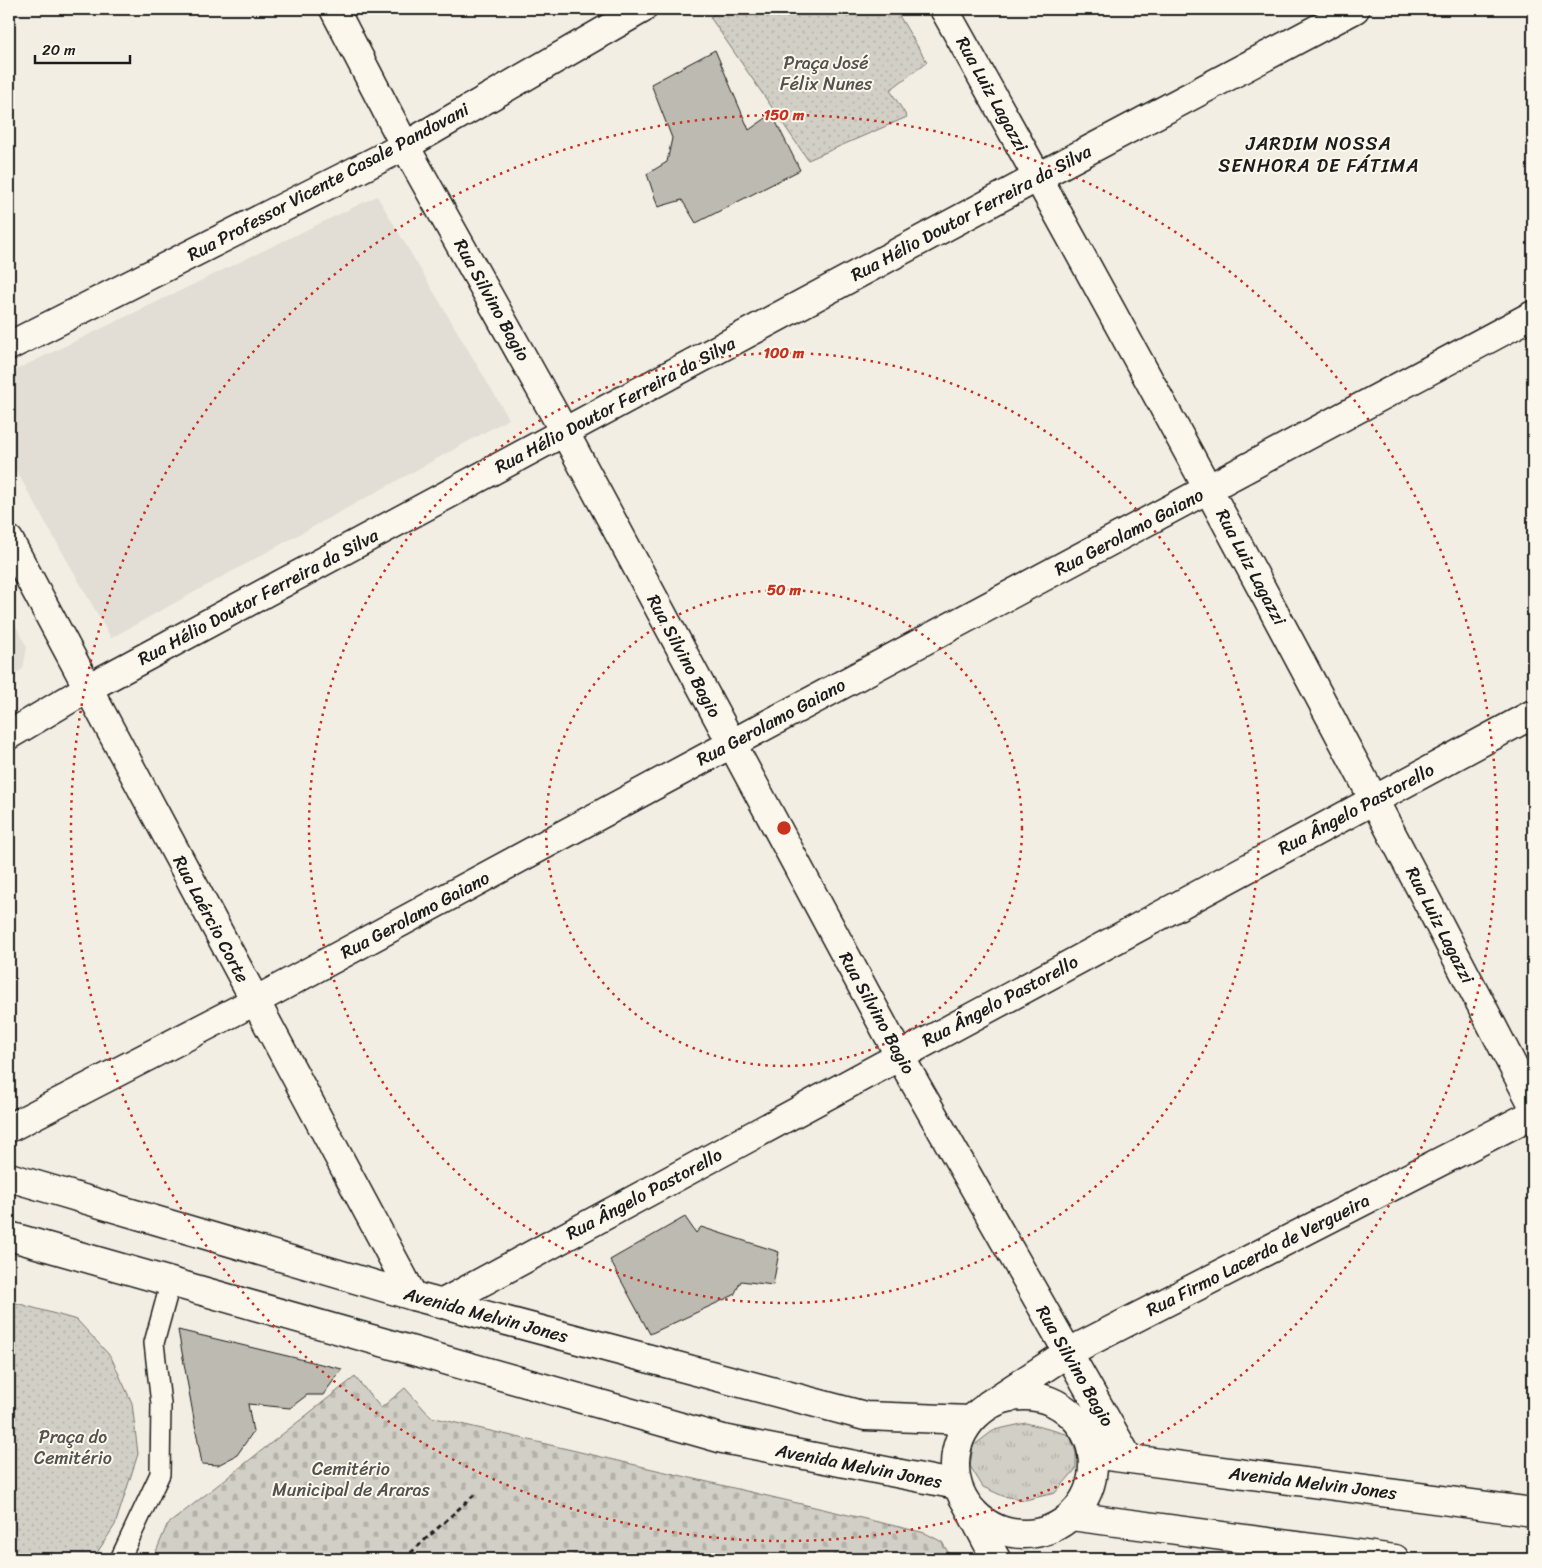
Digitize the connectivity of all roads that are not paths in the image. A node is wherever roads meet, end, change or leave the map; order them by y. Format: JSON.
{"nodes":[{"id":1,"x":334,"y":9,"type":"edge"},
{"id":2,"x":642,"y":9,"type":"edge"},
{"id":3,"x":944,"y":9,"type":"edge"},
{"id":4,"x":1355,"y":9,"type":"edge"},
{"id":5,"x":404,"y":146,"type":"junction"},
{"id":6,"x":1038,"y":176,"type":"junction"},
{"id":7,"x":1533,"y":315,"type":"edge"},
{"id":8,"x":9,"y":346,"type":"edge"},
{"id":9,"x":564,"y":433,"type":"junction"},
{"id":10,"x":1209,"y":490,"type":"junction"},
{"id":11,"x":9,"y":540,"type":"edge"},
{"id":12,"x":88,"y":688,"type":"junction"},
{"id":13,"x":1533,"y":714,"type":"edge"},
{"id":14,"x":9,"y":735,"type":"edge"},
{"id":15,"x":731,"y":744,"type":"junction"},
{"id":16,"x":1375,"y":798,"type":"junction"},
{"id":17,"x":255,"y":1001,"type":"junction"},
{"id":18,"x":899,"y":1055,"type":"junction"},
{"id":19,"x":1533,"y":1105,"type":"edge"},
{"id":20,"x":1533,"y":1114,"type":"edge"},
{"id":21,"x":9,"y":1128,"type":"edge"},
{"id":22,"x":9,"y":1178,"type":"edge"},
{"id":23,"x":9,"y":1236,"type":"edge"},
{"id":24,"x":171,"y":1281,"type":"junction"},
{"id":25,"x":413,"y":1296,"type":"junction"},
{"id":26,"x":441,"y":1304,"type":"junction"},
{"id":27,"x":1068,"y":1353,"type":"junction"},
{"id":28,"x":979,"y":1413,"type":"junction"},
{"id":29,"x":1092,"y":1454,"type":"junction"},
{"id":30,"x":1128,"y":1458,"type":"junction"},
{"id":31,"x":962,"y":1496,"type":"junction"},
{"id":32,"x":1533,"y":1512,"type":"edge"},
{"id":33,"x":1071,"y":1516,"type":"junction"},
{"id":34,"x":120,"y":1559,"type":"edge"},
{"id":35,"x":996,"y":1559,"type":"edge"},
{"id":36,"x":1395,"y":1559,"type":"edge"}],
"edges":[{"from":1,"to":5,"type":"street","name":"Rua Silvino Bagio"},
{"from":2,"to":5,"type":"street","name":"Rua Professor Vicente Casale Pandovani"},
{"from":3,"to":6,"type":"street","name":"Rua Luiz Lagazzi"},
{"from":4,"to":6,"type":"street","name":"Rua Hélio Doutor Ferreira da Silva"},
{"from":5,"to":8,"type":"street","name":"Rua Professor Vicente Casale Pandovani"},
{"from":5,"to":9,"type":"street","name":"Rua Silvino Bagio"},
{"from":6,"to":9,"type":"street","name":"Rua Hélio Doutor Ferreira da Silva"},
{"from":6,"to":10,"type":"street","name":"Rua Luiz Lagazzi"},
{"from":7,"to":10,"type":"street","name":"Rua Gerolamo Gaiano"},
{"from":9,"to":12,"type":"street","name":"Rua Hélio Doutor Ferreira da Silva"},
{"from":9,"to":15,"type":"street","name":"Rua Silvino Bagio"},
{"from":10,"to":15,"type":"street","name":"Rua Gerolamo Gaiano"},
{"from":10,"to":16,"type":"street","name":"Rua Luiz Lagazzi"},
{"from":11,"to":12,"type":"street","name":"Rua Laércio Corte"},
{"from":12,"to":14,"type":"street","name":"Rua Hélio Doutor Ferreira da Silva"},
{"from":12,"to":17,"type":"street","name":"Rua Laércio Corte"},
{"from":13,"to":16,"type":"street","name":"Rua Ângelo Pastorello"},
{"from":15,"to":17,"type":"street","name":"Rua Gerolamo Gaiano"},
{"from":15,"to":18,"type":"street","name":"Rua Silvino Bagio"},
{"from":16,"to":18,"type":"street","name":"Rua Ângelo Pastorello"},
{"from":16,"to":19,"type":"street","name":"Rua Luiz Lagazzi"},
{"from":17,"to":21,"type":"street","name":"Rua Gerolamo Gaiano"},
{"from":17,"to":25,"type":"street","name":"Rua Laércio Corte"},
{"from":18,"to":26,"type":"street","name":"Rua Ângelo Pastorello"},
{"from":18,"to":27,"type":"street","name":"Rua Silvino Bagio"},
{"from":20,"to":27,"type":"street","name":"Rua Firmo Lacerda de Vergueira"},
{"from":22,"to":25,"type":"street","name":"Avenida Melvin Jones"},
{"from":23,"to":24,"type":"street","name":"Avenida Melvin Jones"},
{"from":24,"to":31,"type":"street","name":"Avenida Melvin Jones"},
{"from":24,"to":34,"type":"lane"},
{"from":25,"to":26,"type":"street","name":"Avenida Melvin Jones"},
{"from":26,"to":28,"type":"street","name":"Avenida Melvin Jones"},
{"from":27,"to":28,"type":"street","name":"Rua Firmo Lacerda de Vergueira"},
{"from":27,"to":30,"type":"street","name":"Rua Silvino Bagio"},
{"from":28,"to":29,"type":"street"},
{"from":28,"to":31,"type":"street"},
{"from":29,"to":30,"type":"street","name":"Avenida Melvin Jones"},
{"from":29,"to":33,"type":"street"},
{"from":30,"to":32,"type":"street","name":"Avenida Melvin Jones"},
{"from":31,"to":33,"type":"street"},
{"from":31,"to":35,"type":"street"},
{"from":33,"to":36,"type":"street"}]}
